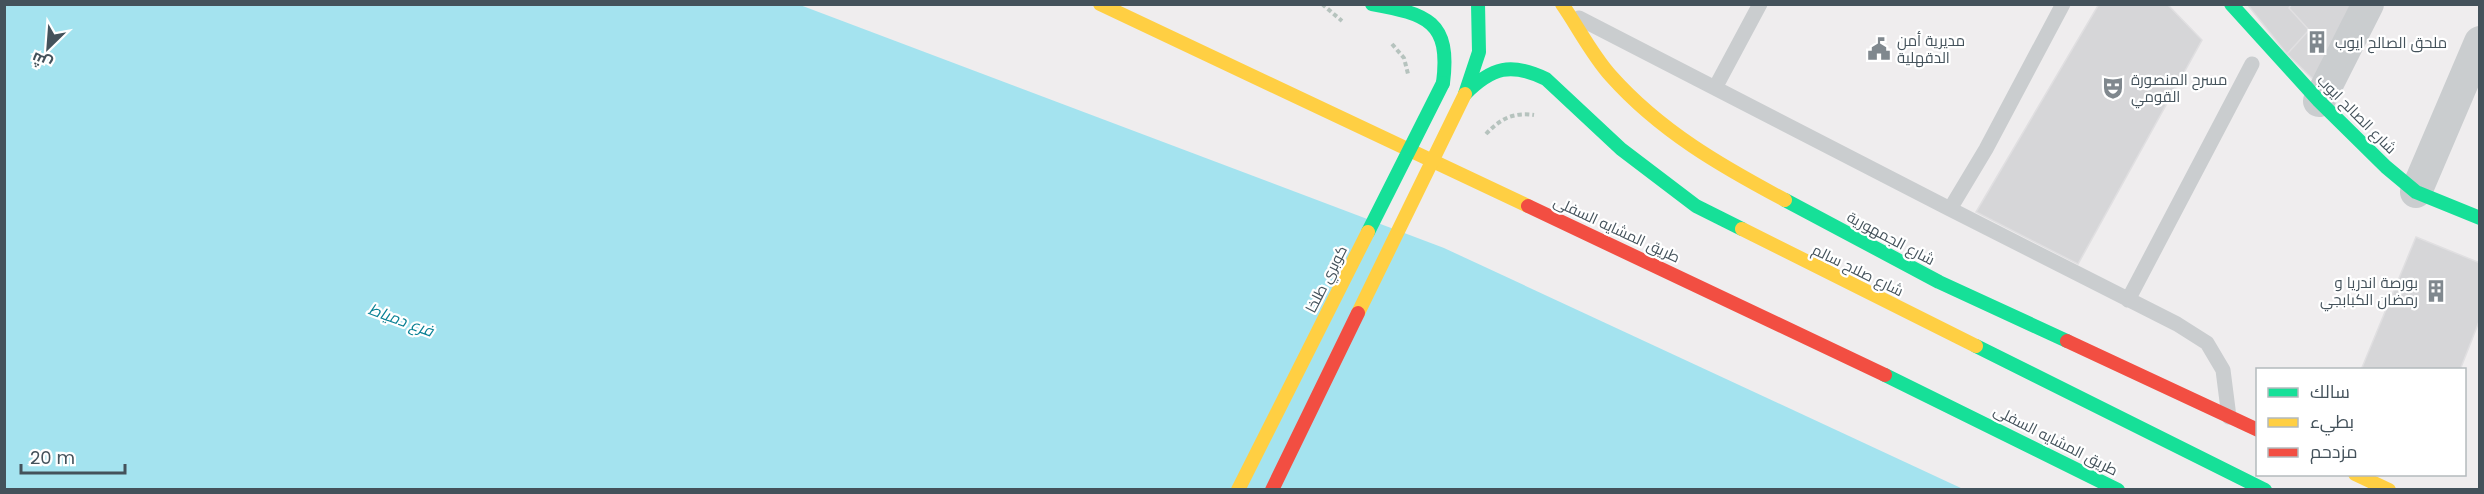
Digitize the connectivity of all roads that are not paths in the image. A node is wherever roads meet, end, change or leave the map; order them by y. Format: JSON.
{"nodes":[{"id":1,"x":1100,"y":4,"type":"edge"},
{"id":2,"x":1372,"y":4,"type":"edge"},
{"id":3,"x":1478,"y":4,"type":"edge"},
{"id":4,"x":1760,"y":4,"type":"edge"},
{"id":5,"x":2063,"y":4,"type":"edge"},
{"id":6,"x":2232,"y":4,"type":"edge"},
{"id":7,"x":2368,"y":4,"type":"edge"},
{"id":8,"x":1566,"y":7,"type":"edge"},
{"id":9,"x":2480,"y":42,"type":"edge"},
{"id":10,"x":2252,"y":64,"type":"dead end"},
{"id":11,"x":1715,"y":88,"type":"junction"},
{"id":12,"x":1465,"y":94,"type":"junction"},
{"id":13,"x":2319,"y":101,"type":"junction"},
{"id":14,"x":2416,"y":192,"type":"junction"},
{"id":15,"x":1950,"y":209,"type":"junction"},
{"id":16,"x":2480,"y":218,"type":"edge"},
{"id":17,"x":2128,"y":300,"type":"junction"},
{"id":18,"x":2229,"y":417,"type":"junction"},
{"id":19,"x":2256,"y":429,"type":"edge"},
{"id":20,"x":2360,"y":476,"type":"edge"},
{"id":21,"x":1238,"y":489,"type":"edge"},
{"id":22,"x":1272,"y":489,"type":"edge"},
{"id":23,"x":2118,"y":489,"type":"edge"},
{"id":24,"x":2265,"y":489,"type":"edge"},
{"id":25,"x":2389,"y":489,"type":"edge"}],
"edges":[{"from":1,"to":23,"type":"main road","name":"طريق المشايه السفلى"},
{"from":2,"to":21,"type":"main road","name":"كوبري طلخا","bridge":true},
{"from":3,"to":12,"type":"main road"},
{"from":4,"to":11,"type":"lane"},
{"from":5,"to":15,"type":"lane"},
{"from":6,"to":13,"type":"main road","name":"شارع الصالح ايوب"},
{"from":7,"to":13,"type":"street"},
{"from":8,"to":11,"type":"lane"},
{"from":8,"to":18,"type":"main road","name":"شارع الجمهورية"},
{"from":9,"to":14,"type":"street"},
{"from":10,"to":17,"type":"lane"},
{"from":11,"to":15,"type":"lane"},
{"from":12,"to":22,"type":"main road","bridge":true},
{"from":12,"to":24,"type":"main road","name":"شارع صلاح سالم"},
{"from":13,"to":14,"type":"main road","name":"شارع الصالح ايوب"},
{"from":14,"to":16,"type":"main road","name":"شارع الصالح ايوب"},
{"from":15,"to":17,"type":"lane"},
{"from":17,"to":18,"type":"lane"},
{"from":18,"to":19,"type":"main road","name":"شارع الجمهورية"},
{"from":20,"to":25,"type":"main road"}]}
